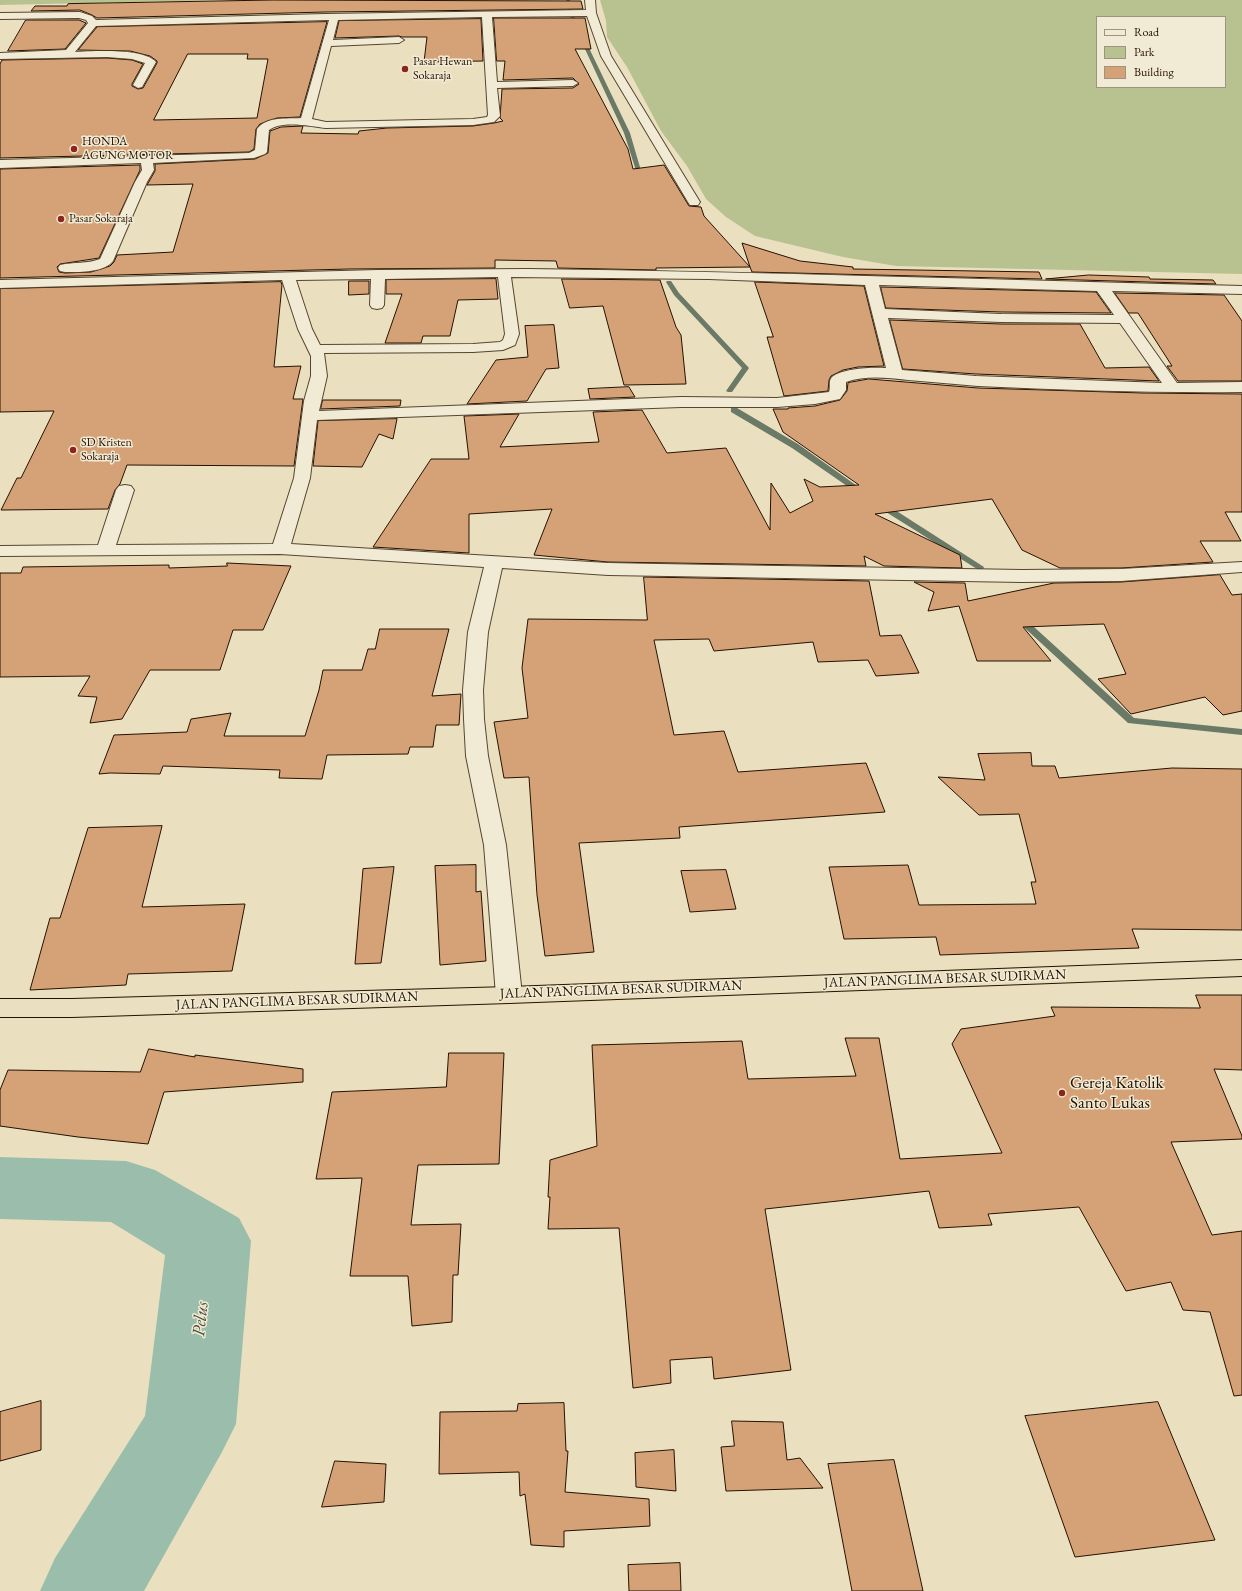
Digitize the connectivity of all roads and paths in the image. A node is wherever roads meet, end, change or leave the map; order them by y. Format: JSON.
{"nodes":[{"id":1,"x":590,"y":0,"type":"edge"},
{"id":2,"x":591,"y":13,"type":"junction"},
{"id":3,"x":486,"y":14,"type":"junction"},
{"id":4,"x":0,"y":16,"type":"edge"},
{"id":5,"x":334,"y":18,"type":"junction"},
{"id":6,"x":93,"y":23,"type":"junction"},
{"id":7,"x":399,"y":28,"type":"junction"},
{"id":8,"x":328,"y":43,"type":"junction"},
{"id":9,"x":401,"y":52,"type":"dead end"},
{"id":10,"x":60,"y":55,"type":"junction"},
{"id":11,"x":0,"y":56,"type":"edge"},
{"id":12,"x":573,"y":83,"type":"dead end"},
{"id":13,"x":138,"y":85,"type":"dead end"},
{"id":14,"x":492,"y":85,"type":"junction"},
{"id":15,"x":306,"y":121,"type":"junction"},
{"id":16,"x":147,"y":160,"type":"junction"},
{"id":17,"x":0,"y":164,"type":"edge"},
{"id":18,"x":694,"y":202,"type":"dead end"},
{"id":19,"x":609,"y":264,"type":"dead end"},
{"id":20,"x":52,"y":268,"type":"dead end"},
{"id":21,"x":504,"y":273,"type":"junction"},
{"id":22,"x":378,"y":274,"type":"junction"},
{"id":23,"x":333,"y":275,"type":"junction"},
{"id":24,"x":288,"y":277,"type":"junction"},
{"id":25,"x":871,"y":281,"type":"junction"},
{"id":26,"x":0,"y":284,"type":"edge"},
{"id":27,"x":1101,"y":286,"type":"junction"},
{"id":28,"x":1242,"y":290,"type":"edge"},
{"id":29,"x":377,"y":305,"type":"dead end"},
{"id":30,"x":879,"y":313,"type":"junction"},
{"id":31,"x":1124,"y":319,"type":"junction"},
{"id":32,"x":314,"y":349,"type":"junction"},
{"id":33,"x":895,"y":374,"type":"junction"},
{"id":34,"x":1242,"y":387,"type":"edge"},
{"id":35,"x":1173,"y":388,"type":"junction"},
{"id":36,"x":310,"y":416,"type":"junction"},
{"id":37,"x":125,"y":490,"type":"dead end"},
{"id":38,"x":106,"y":549,"type":"junction"},
{"id":39,"x":280,"y":549,"type":"junction"},
{"id":40,"x":0,"y":551,"type":"edge"},
{"id":41,"x":494,"y":561,"type":"junction"},
{"id":42,"x":1242,"y":567,"type":"edge"},
{"id":43,"x":1242,"y":968,"type":"edge"},
{"id":44,"x":509,"y":995,"type":"junction"},
{"id":45,"x":0,"y":1008,"type":"edge"}],
"edges":[{"from":1,"to":2,"type":"street"},
{"from":2,"to":3,"type":"street"},
{"from":2,"to":18,"type":"street"},
{"from":3,"to":7,"type":"street"},
{"from":3,"to":14,"type":"street"},
{"from":4,"to":6,"type":"street"},
{"from":5,"to":6,"type":"street"},
{"from":5,"to":7,"type":"street"},
{"from":5,"to":8,"type":"street"},
{"from":6,"to":10,"type":"street"},
{"from":7,"to":8,"type":"street"},
{"from":7,"to":9,"type":"street"},
{"from":8,"to":15,"type":"street"},
{"from":10,"to":11,"type":"street"},
{"from":10,"to":13,"type":"street"},
{"from":12,"to":14,"type":"street"},
{"from":14,"to":15,"type":"street"},
{"from":15,"to":16,"type":"street"},
{"from":16,"to":17,"type":"street"},
{"from":16,"to":20,"type":"street"},
{"from":19,"to":23,"type":"street"},
{"from":21,"to":22,"type":"street"},
{"from":21,"to":25,"type":"street"},
{"from":21,"to":32,"type":"street"},
{"from":22,"to":23,"type":"street"},
{"from":22,"to":29,"type":"street"},
{"from":23,"to":24,"type":"street"},
{"from":24,"to":26,"type":"street"},
{"from":24,"to":32,"type":"street"},
{"from":25,"to":27,"type":"street"},
{"from":25,"to":30,"type":"street"},
{"from":27,"to":28,"type":"street"},
{"from":27,"to":31,"type":"street"},
{"from":30,"to":31,"type":"street"},
{"from":30,"to":33,"type":"street"},
{"from":31,"to":35,"type":"street"},
{"from":32,"to":36,"type":"street"},
{"from":33,"to":35,"type":"street"},
{"from":33,"to":36,"type":"street"},
{"from":34,"to":35,"type":"street"},
{"from":36,"to":39,"type":"street"},
{"from":37,"to":38,"type":"street"},
{"from":38,"to":39,"type":"street"},
{"from":38,"to":40,"type":"street"},
{"from":39,"to":41,"type":"street"},
{"from":41,"to":42,"type":"street"},
{"from":41,"to":44,"type":"street"},
{"from":43,"to":44,"type":"highway","name":"JALAN PANGLIMA BESAR SUDIRMAN"},
{"from":44,"to":45,"type":"highway","name":"JALAN PANGLIMA BESAR SUDIRMAN"}]}
